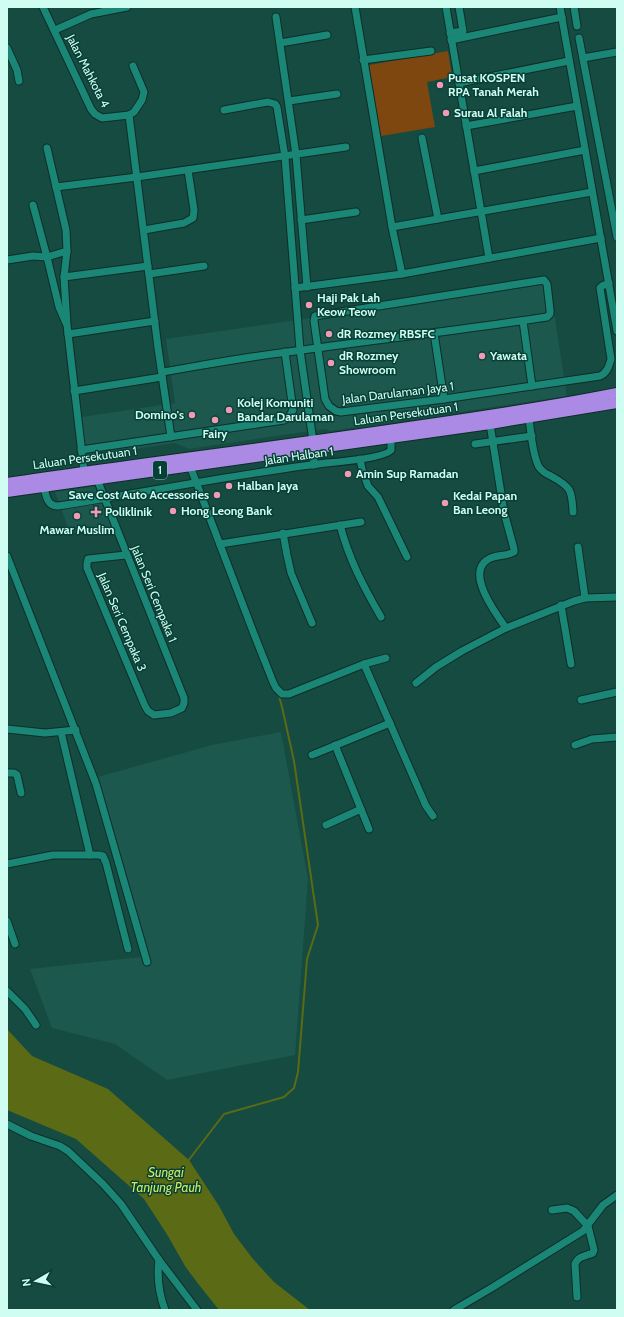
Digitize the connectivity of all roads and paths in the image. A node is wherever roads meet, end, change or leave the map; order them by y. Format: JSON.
{"nodes":[{"id":1,"x":43,"y":7,"type":"edge"},
{"id":2,"x":127,"y":7,"type":"edge"},
{"id":3,"x":354,"y":7,"type":"edge"},
{"id":4,"x":446,"y":7,"type":"edge"},
{"id":5,"x":459,"y":7,"type":"edge"},
{"id":6,"x":560,"y":7,"type":"edge"},
{"id":7,"x":574,"y":7,"type":"edge"},
{"id":8,"x":276,"y":16,"type":"dead end"},
{"id":9,"x":562,"y":17,"type":"junction"},
{"id":10,"x":578,"y":26,"type":"dead end"},
{"id":11,"x":55,"y":30,"type":"junction"},
{"id":12,"x":327,"y":35,"type":"dead end"},
{"id":13,"x":451,"y":36,"type":"junction"},
{"id":14,"x":580,"y":38,"type":"dead end"},
{"id":15,"x":280,"y":43,"type":"junction"},
{"id":16,"x":7,"y":48,"type":"edge"},
{"id":17,"x":431,"y":51,"type":"dead end"},
{"id":18,"x":617,"y":52,"type":"edge"},
{"id":19,"x":583,"y":58,"type":"junction"},
{"id":20,"x":363,"y":60,"type":"junction"},
{"id":21,"x":569,"y":61,"type":"junction"},
{"id":22,"x":133,"y":66,"type":"dead end"},
{"id":23,"x":19,"y":81,"type":"dead end"},
{"id":24,"x":459,"y":83,"type":"junction"},
{"id":25,"x":337,"y":94,"type":"dead end"},
{"id":26,"x":289,"y":101,"type":"junction"},
{"id":27,"x":577,"y":106,"type":"junction"},
{"id":28,"x":224,"y":110,"type":"dead end"},
{"id":29,"x":129,"y":115,"type":"junction"},
{"id":30,"x":466,"y":126,"type":"junction"},
{"id":31,"x":422,"y":138,"type":"dead end"},
{"id":32,"x":346,"y":147,"type":"dead end"},
{"id":33,"x":46,"y":148,"type":"dead end"},
{"id":34,"x":585,"y":150,"type":"junction"},
{"id":35,"x":296,"y":155,"type":"junction"},
{"id":36,"x":285,"y":157,"type":"junction"},
{"id":37,"x":188,"y":170,"type":"junction"},
{"id":38,"x":474,"y":171,"type":"junction"},
{"id":39,"x":137,"y":178,"type":"junction"},
{"id":40,"x":56,"y":187,"type":"junction"},
{"id":41,"x":592,"y":192,"type":"junction"},
{"id":42,"x":33,"y":205,"type":"dead end"},
{"id":43,"x":356,"y":212,"type":"dead end"},
{"id":44,"x":481,"y":212,"type":"junction"},
{"id":45,"x":438,"y":219,"type":"junction"},
{"id":46,"x":301,"y":220,"type":"junction"},
{"id":47,"x":392,"y":226,"type":"junction"},
{"id":48,"x":144,"y":230,"type":"junction"},
{"id":49,"x":617,"y":237,"type":"edge"},
{"id":50,"x":601,"y":238,"type":"junction"},
{"id":51,"x":67,"y":251,"type":"junction"},
{"id":52,"x":47,"y":257,"type":"junction"},
{"id":53,"x":489,"y":258,"type":"junction"},
{"id":54,"x":7,"y":260,"type":"edge"},
{"id":55,"x":148,"y":266,"type":"junction"},
{"id":56,"x":204,"y":266,"type":"dead end"},
{"id":57,"x":149,"y":274,"type":"junction"},
{"id":58,"x":402,"y":274,"type":"junction"},
{"id":59,"x":64,"y":277,"type":"junction"},
{"id":60,"x":609,"y":284,"type":"junction"},
{"id":61,"x":307,"y":287,"type":"junction"},
{"id":62,"x":295,"y":288,"type":"junction"},
{"id":63,"x":614,"y":294,"type":"edge"},
{"id":64,"x":155,"y":321,"type":"junction"},
{"id":65,"x":523,"y":321,"type":"junction"},
{"id":66,"x":67,"y":325,"type":"junction"},
{"id":67,"x":617,"y":330,"type":"edge"},
{"id":68,"x":434,"y":333,"type":"junction"},
{"id":69,"x":68,"y":334,"type":"junction"},
{"id":70,"x":613,"y":347,"type":"edge"},
{"id":71,"x":318,"y":348,"type":"junction"},
{"id":72,"x":300,"y":350,"type":"junction"},
{"id":73,"x":286,"y":352,"type":"junction"},
{"id":74,"x":162,"y":374,"type":"junction"},
{"id":75,"x":532,"y":386,"type":"junction"},
{"id":76,"x":74,"y":391,"type":"junction"},
{"id":77,"x":617,"y":393,"type":"edge"},
{"id":78,"x":444,"y":399,"type":"junction"},
{"id":79,"x":617,"y":403,"type":"edge"},
{"id":80,"x":529,"y":418,"type":"junction"},
{"id":81,"x":490,"y":424,"type":"junction"},
{"id":82,"x":532,"y":436,"type":"junction"},
{"id":83,"x":171,"y":437,"type":"junction"},
{"id":84,"x":391,"y":438,"type":"junction"},
{"id":85,"x":492,"y":442,"type":"junction"},
{"id":86,"x":475,"y":444,"type":"dead end"},
{"id":87,"x":314,"y":445,"type":"junction"},
{"id":88,"x":81,"y":450,"type":"junction"},
{"id":89,"x":360,"y":459,"type":"junction"},
{"id":90,"x":314,"y":465,"type":"junction"},
{"id":91,"x":190,"y":466,"type":"junction"},
{"id":92,"x":84,"y":471,"type":"junction"},
{"id":93,"x":97,"y":479,"type":"junction"},
{"id":94,"x":7,"y":483,"type":"edge"},
{"id":95,"x":197,"y":483,"type":"junction"},
{"id":96,"x":44,"y":487,"type":"junction"},
{"id":97,"x":7,"y":492,"type":"edge"},
{"id":98,"x":104,"y":499,"type":"junction"},
{"id":99,"x":573,"y":512,"type":"dead end"},
{"id":100,"x":361,"y":522,"type":"dead end"},
{"id":101,"x":340,"y":525,"type":"junction"},
{"id":102,"x":283,"y":533,"type":"junction"},
{"id":103,"x":220,"y":544,"type":"junction"},
{"id":104,"x":578,"y":546,"type":"dead end"},
{"id":105,"x":126,"y":554,"type":"junction"},
{"id":106,"x":7,"y":556,"type":"edge"},
{"id":107,"x":407,"y":557,"type":"dead end"},
{"id":108,"x":617,"y":597,"type":"edge"},
{"id":109,"x":585,"y":598,"type":"junction"},
{"id":110,"x":561,"y":605,"type":"junction"},
{"id":111,"x":381,"y":616,"type":"dead end"},
{"id":112,"x":312,"y":623,"type":"dead end"},
{"id":113,"x":506,"y":628,"type":"junction"},
{"id":114,"x":386,"y":658,"type":"dead end"},
{"id":115,"x":364,"y":664,"type":"junction"},
{"id":116,"x":571,"y":664,"type":"dead end"},
{"id":117,"x":416,"y":683,"type":"dead end"},
{"id":118,"x":617,"y":692,"type":"edge"},
{"id":119,"x":581,"y":700,"type":"dead end"},
{"id":120,"x":145,"y":706,"type":"joint"},
{"id":121,"x":390,"y":722,"type":"junction"},
{"id":122,"x":7,"y":729,"type":"edge"},
{"id":123,"x":76,"y":730,"type":"junction"},
{"id":124,"x":61,"y":732,"type":"junction"},
{"id":125,"x":617,"y":737,"type":"edge"},
{"id":126,"x":336,"y":745,"type":"junction"},
{"id":127,"x":575,"y":745,"type":"dead end"},
{"id":128,"x":312,"y":755,"type":"dead end"},
{"id":129,"x":7,"y":773,"type":"edge"},
{"id":130,"x":21,"y":793,"type":"dead end"},
{"id":131,"x":361,"y":809,"type":"junction"},
{"id":132,"x":432,"y":816,"type":"dead end"},
{"id":133,"x":326,"y":825,"type":"dead end"},
{"id":134,"x":369,"y":829,"type":"dead end"},
{"id":135,"x":90,"y":855,"type":"junction"},
{"id":136,"x":7,"y":864,"type":"edge"},
{"id":137,"x":7,"y":921,"type":"edge"},
{"id":138,"x":15,"y":944,"type":"dead end"},
{"id":139,"x":128,"y":949,"type":"dead end"},
{"id":140,"x":147,"y":962,"type":"dead end"},
{"id":141,"x":7,"y":991,"type":"edge"},
{"id":142,"x":36,"y":1025,"type":"dead end"},
{"id":143,"x":7,"y":1124,"type":"edge"},
{"id":144,"x":617,"y":1195,"type":"edge"},
{"id":145,"x":552,"y":1210,"type":"dead end"},
{"id":146,"x":588,"y":1226,"type":"junction"},
{"id":147,"x":160,"y":1260,"type":"junction"},
{"id":148,"x":577,"y":1297,"type":"dead end"},
{"id":149,"x":165,"y":1310,"type":"edge"},
{"id":150,"x":196,"y":1310,"type":"edge"},
{"id":151,"x":454,"y":1310,"type":"edge"}],
"edges":[{"from":1,"to":11,"type":"street","name":"Jalan Mahkota 4"},
{"from":2,"to":11,"type":"street"},
{"from":3,"to":20,"type":"street"},
{"from":4,"to":13,"type":"street"},
{"from":5,"to":13,"type":"street"},
{"from":6,"to":9,"type":"street"},
{"from":7,"to":10,"type":"street"},
{"from":8,"to":15,"type":"street"},
{"from":9,"to":13,"type":"street"},
{"from":9,"to":21,"type":"street"},
{"from":11,"to":29,"type":"street","name":"Jalan Mahkota 4"},
{"from":12,"to":15,"type":"street"},
{"from":13,"to":24,"type":"street"},
{"from":14,"to":19,"type":"street"},
{"from":15,"to":26,"type":"street"},
{"from":16,"to":23,"type":"street"},
{"from":17,"to":20,"type":"street"},
{"from":18,"to":19,"type":"street"},
{"from":19,"to":49,"type":"street"},
{"from":20,"to":47,"type":"street"},
{"from":21,"to":24,"type":"street"},
{"from":21,"to":27,"type":"street"},
{"from":22,"to":29,"type":"street"},
{"from":24,"to":30,"type":"street"},
{"from":25,"to":26,"type":"street"},
{"from":26,"to":35,"type":"street"},
{"from":27,"to":30,"type":"street"},
{"from":27,"to":34,"type":"street"},
{"from":28,"to":36,"type":"street"},
{"from":29,"to":39,"type":"street"},
{"from":30,"to":38,"type":"street"},
{"from":31,"to":45,"type":"street"},
{"from":32,"to":35,"type":"street"},
{"from":33,"to":40,"type":"street"},
{"from":34,"to":38,"type":"street"},
{"from":34,"to":41,"type":"street"},
{"from":35,"to":36,"type":"street"},
{"from":35,"to":46,"type":"street"},
{"from":36,"to":37,"type":"street"},
{"from":36,"to":62,"type":"street"},
{"from":37,"to":39,"type":"street"},
{"from":37,"to":48,"type":"street"},
{"from":38,"to":44,"type":"street"},
{"from":39,"to":40,"type":"street"},
{"from":39,"to":48,"type":"street"},
{"from":40,"to":51,"type":"street"},
{"from":41,"to":44,"type":"street"},
{"from":41,"to":50,"type":"street"},
{"from":42,"to":52,"type":"street"},
{"from":43,"to":46,"type":"street"},
{"from":44,"to":45,"type":"street"},
{"from":44,"to":53,"type":"street"},
{"from":45,"to":47,"type":"street"},
{"from":46,"to":61,"type":"street"},
{"from":47,"to":58,"type":"street"},
{"from":48,"to":55,"type":"street"},
{"from":50,"to":53,"type":"street"},
{"from":50,"to":60,"type":"street"},
{"from":51,"to":52,"type":"street"},
{"from":51,"to":59,"type":"street"},
{"from":52,"to":54,"type":"street"},
{"from":52,"to":66,"type":"street"},
{"from":53,"to":58,"type":"street"},
{"from":55,"to":57,"type":"street"},
{"from":55,"to":59,"type":"street"},
{"from":56,"to":57,"type":"street"},
{"from":57,"to":64,"type":"street"},
{"from":58,"to":61,"type":"street"},
{"from":59,"to":66,"type":"street"},
{"from":60,"to":63,"type":"street"},
{"from":60,"to":70,"type":"street","name":"Jalan Darulaman Jaya 1"},
{"from":61,"to":62,"type":"street"},
{"from":62,"to":72,"type":"street"},
{"from":63,"to":67,"type":"street"},
{"from":64,"to":69,"type":"street"},
{"from":64,"to":74,"type":"street"},
{"from":65,"to":68,"type":"street"},
{"from":65,"to":71,"type":"street","name":"Jalan Darulaman Jaya 1"},
{"from":65,"to":75,"type":"street"},
{"from":66,"to":69,"type":"street"},
{"from":68,"to":71,"type":"street"},
{"from":68,"to":78,"type":"street"},
{"from":69,"to":76,"type":"street"},
{"from":70,"to":75,"type":"street","name":"Jalan Darulaman Jaya 1"},
{"from":71,"to":72,"type":"street"},
{"from":71,"to":78,"type":"street","name":"Jalan Darulaman Jaya 1"},
{"from":72,"to":73,"type":"street"},
{"from":72,"to":87,"type":"street"},
{"from":73,"to":74,"type":"street"},
{"from":73,"to":83,"type":"street"},
{"from":74,"to":76,"type":"street"},
{"from":74,"to":83,"type":"street"},
{"from":75,"to":78,"type":"street","name":"Jalan Darulaman Jaya 1"},
{"from":76,"to":88,"type":"street"},
{"from":77,"to":87,"type":"highway","name":"Laluan Persekutuan 1","number":"1"},
{"from":79,"to":80,"type":"highway","name":"Laluan Persekutuan 1","number":"1"},
{"from":80,"to":81,"type":"highway","name":"Laluan Persekutuan 1","number":"1"},
{"from":80,"to":82,"type":"street"},
{"from":81,"to":84,"type":"highway","name":"Laluan Persekutuan 1","number":"1"},
{"from":81,"to":85,"type":"street"},
{"from":82,"to":85,"type":"street"},
{"from":82,"to":99,"type":"street"},
{"from":83,"to":88,"type":"street"},
{"from":84,"to":87,"type":"highway","name":"Laluan Persekutuan 1","number":"1"},
{"from":84,"to":89,"type":"street","name":"Jalan Halban 1"},
{"from":85,"to":86,"type":"street"},
{"from":85,"to":113,"type":"street"},
{"from":87,"to":90,"type":"street"},
{"from":87,"to":91,"type":"highway","name":"Laluan Persekutuan 1","number":"1"},
{"from":87,"to":92,"type":"highway","name":"Laluan Persekutuan 1","number":"1"},
{"from":88,"to":92,"type":"street"},
{"from":89,"to":90,"type":"street","name":"Jalan Halban 1"},
{"from":89,"to":107,"type":"street"},
{"from":90,"to":95,"type":"street","name":"Jalan Halban 1"},
{"from":91,"to":93,"type":"highway","name":"Laluan Persekutuan 1","number":"1"},
{"from":91,"to":95,"type":"street"},
{"from":92,"to":94,"type":"highway","name":"Laluan Persekutuan 1","number":"1"},
{"from":93,"to":96,"type":"highway","name":"Laluan Persekutuan 1","number":"1"},
{"from":93,"to":98,"type":"street","name":"Jalan Seri Cempaka 1"},
{"from":95,"to":98,"type":"street","name":"Jalan Halban 1"},
{"from":95,"to":103,"type":"street"},
{"from":96,"to":97,"type":"highway","name":"Laluan Persekutuan 1","number":"1"},
{"from":96,"to":98,"type":"street","name":"Jalan Halban 1"},
{"from":98,"to":105,"type":"street","name":"Jalan Seri Cempaka 1"},
{"from":100,"to":101,"type":"street"},
{"from":101,"to":102,"type":"street"},
{"from":101,"to":111,"type":"street"},
{"from":102,"to":103,"type":"street"},
{"from":102,"to":112,"type":"street"},
{"from":103,"to":115,"type":"street"},
{"from":104,"to":109,"type":"street"},
{"from":105,"to":120,"type":"street","name":"Jalan Seri Cempaka 3"},
{"from":105,"to":120,"type":"street","name":"Jalan Seri Cempaka 1"},
{"from":106,"to":123,"type":"street"},
{"from":108,"to":109,"type":"street"},
{"from":109,"to":110,"type":"street"},
{"from":110,"to":113,"type":"street"},
{"from":110,"to":116,"type":"street"},
{"from":113,"to":117,"type":"street"},
{"from":114,"to":115,"type":"street"},
{"from":115,"to":121,"type":"street"},
{"from":118,"to":119,"type":"street"},
{"from":121,"to":126,"type":"street"},
{"from":121,"to":132,"type":"street"},
{"from":122,"to":124,"type":"street"},
{"from":123,"to":124,"type":"street"},
{"from":123,"to":140,"type":"street"},
{"from":124,"to":135,"type":"street"},
{"from":125,"to":127,"type":"street"},
{"from":126,"to":128,"type":"street"},
{"from":126,"to":131,"type":"street"},
{"from":129,"to":130,"type":"street"},
{"from":131,"to":133,"type":"street"},
{"from":131,"to":134,"type":"street"},
{"from":135,"to":136,"type":"street"},
{"from":135,"to":139,"type":"street"},
{"from":137,"to":138,"type":"street"},
{"from":141,"to":142,"type":"street"},
{"from":143,"to":147,"type":"street"},
{"from":144,"to":146,"type":"street"},
{"from":145,"to":146,"type":"street"},
{"from":146,"to":148,"type":"street"},
{"from":146,"to":151,"type":"street"},
{"from":147,"to":149,"type":"street"},
{"from":147,"to":150,"type":"street"}]}
